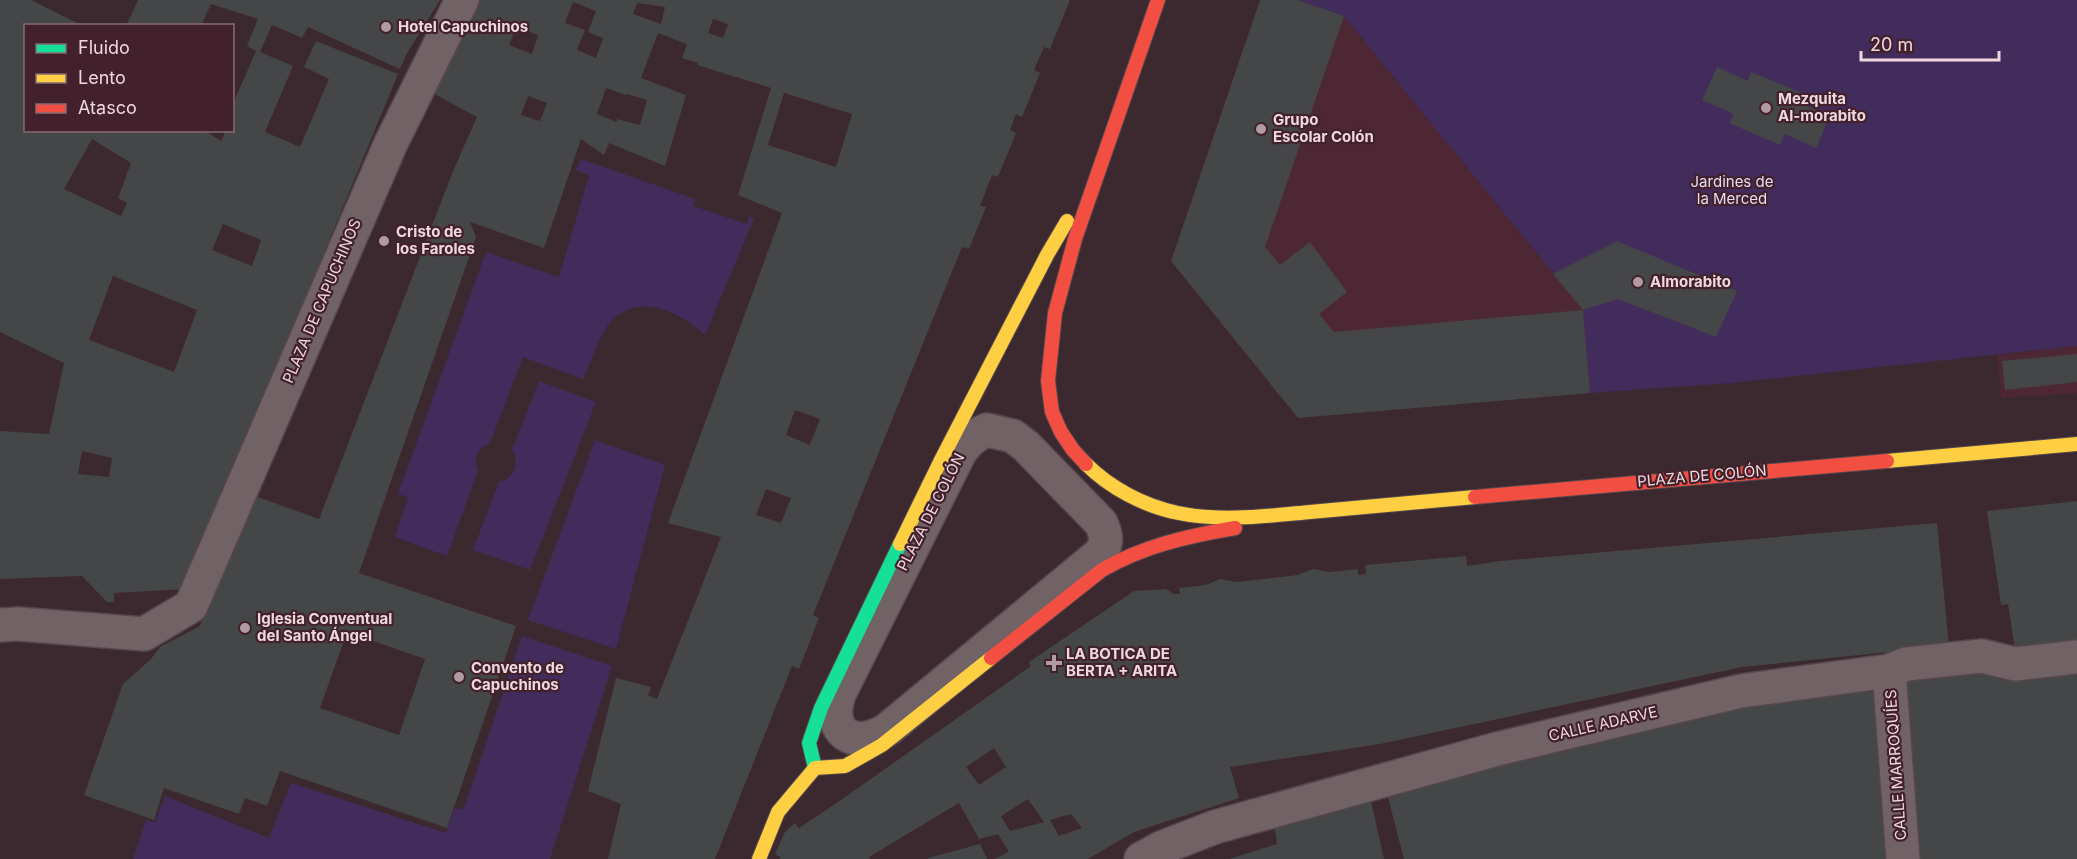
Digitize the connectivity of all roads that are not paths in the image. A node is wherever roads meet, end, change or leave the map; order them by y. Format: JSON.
{"nodes":[{"id":1,"x":462,"y":0,"type":"edge"},
{"id":2,"x":1158,"y":0,"type":"edge"},
{"id":3,"x":1103,"y":160,"type":"junction"},
{"id":4,"x":2077,"y":444,"type":"edge"},
{"id":5,"x":1328,"y":509,"type":"junction"},
{"id":6,"x":0,"y":625,"type":"edge"},
{"id":7,"x":2077,"y":657,"type":"edge"},
{"id":8,"x":1889,"y":671,"type":"junction"},
{"id":9,"x":862,"y":740,"type":"joint"},
{"id":10,"x":815,"y":768,"type":"junction"},
{"id":11,"x":759,"y":859,"type":"edge"},
{"id":12,"x":1141,"y":859,"type":"edge"},
{"id":13,"x":1903,"y":859,"type":"edge"}],
"edges":[{"from":1,"to":6,"type":"street","name":"PLAZA DE CAPUCHINOS"},
{"from":2,"to":3,"type":"main road","name":"PLAZA DE COLÓN"},
{"from":3,"to":5,"type":"main road","name":"PLAZA DE COLÓN"},
{"from":3,"to":10,"type":"main road","name":"PLAZA DE COLÓN"},
{"from":4,"to":5,"type":"main road","name":"PLAZA DE COLÓN"},
{"from":5,"to":10,"type":"main road","name":"PLAZA DE COLÓN"},
{"from":7,"to":8,"type":"street","name":"CALLE ADARVE"},
{"from":8,"to":12,"type":"street","name":"CALLE ADARVE"},
{"from":8,"to":13,"type":"street","name":"CALLE MARROQUÍES"},
{"from":9,"to":9,"type":"street","name":"PLAZA DE COLÓN"},
{"from":10,"to":11,"type":"main road"}]}
